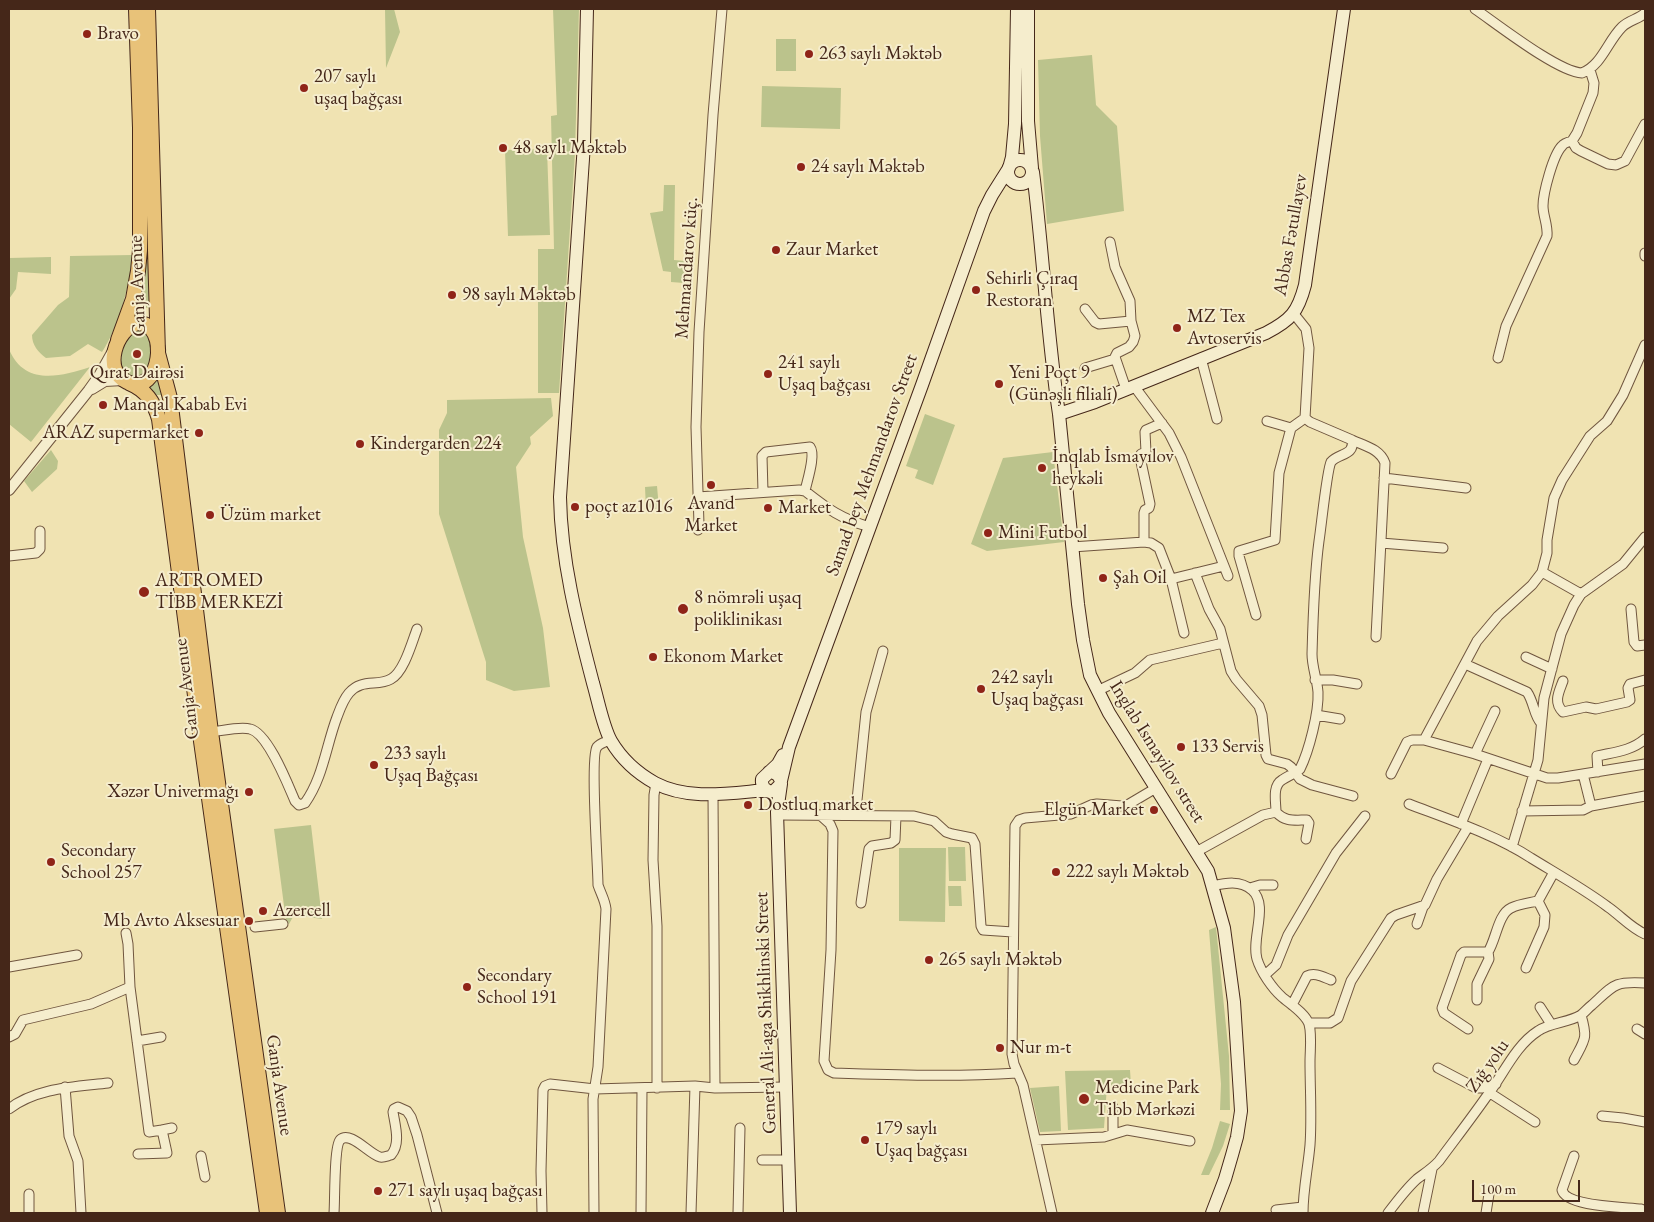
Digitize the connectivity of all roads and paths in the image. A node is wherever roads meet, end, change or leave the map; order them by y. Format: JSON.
{"nodes":[{"id":1,"x":136,"y":9,"type":"edge"},
{"id":2,"x":148,"y":9,"type":"edge"},
{"id":3,"x":588,"y":9,"type":"edge"},
{"id":4,"x":722,"y":9,"type":"edge"},
{"id":5,"x":1017,"y":9,"type":"edge"},
{"id":6,"x":1028,"y":9,"type":"edge"},
{"id":7,"x":1344,"y":9,"type":"edge"},
{"id":8,"x":1475,"y":9,"type":"edge"},
{"id":9,"x":1645,"y":12,"type":"edge"},
{"id":10,"x":1590,"y":70,"type":"junction"},
{"id":11,"x":1645,"y":124,"type":"edge"},
{"id":12,"x":1572,"y":141,"type":"junction"},
{"id":13,"x":1009,"y":168,"type":"junction"},
{"id":14,"x":1032,"y":170,"type":"junction"},
{"id":15,"x":1019,"y":184,"type":"junction"},
{"id":16,"x":992,"y":195,"type":"junction"},
{"id":17,"x":1038,"y":212,"type":"junction"},
{"id":18,"x":1110,"y":242,"type":"dead end"},
{"id":19,"x":1085,"y":309,"type":"dead end"},
{"id":20,"x":1294,"y":314,"type":"junction"},
{"id":21,"x":1131,"y":321,"type":"junction"},
{"id":22,"x":117,"y":343,"type":"junction"},
{"id":23,"x":1645,"y":345,"type":"edge"},
{"id":24,"x":158,"y":352,"type":"junction"},
{"id":25,"x":1201,"y":358,"type":"junction"},
{"id":26,"x":1498,"y":358,"type":"dead end"},
{"id":27,"x":1115,"y":359,"type":"junction"},
{"id":28,"x":1085,"y":368,"type":"dead end"},
{"id":29,"x":126,"y":382,"type":"junction"},
{"id":30,"x":1130,"y":387,"type":"junction"},
{"id":31,"x":89,"y":390,"type":"junction"},
{"id":32,"x":1059,"y":414,"type":"junction"},
{"id":33,"x":1305,"y":418,"type":"junction"},
{"id":34,"x":1217,"y":419,"type":"dead end"},
{"id":35,"x":1267,"y":421,"type":"dead end"},
{"id":36,"x":1162,"y":423,"type":"junction"},
{"id":37,"x":1291,"y":428,"type":"junction"},
{"id":38,"x":1352,"y":440,"type":"junction"},
{"id":39,"x":1384,"y":478,"type":"junction"},
{"id":40,"x":1466,"y":488,"type":"dead end"},
{"id":41,"x":9,"y":490,"type":"edge"},
{"id":42,"x":805,"y":491,"type":"junction"},
{"id":43,"x":763,"y":492,"type":"junction"},
{"id":44,"x":698,"y":497,"type":"junction"},
{"id":45,"x":870,"y":527,"type":"junction"},
{"id":46,"x":698,"y":530,"type":"dead end"},
{"id":47,"x":40,"y":531,"type":"dead end"},
{"id":48,"x":1645,"y":537,"type":"edge"},
{"id":49,"x":1144,"y":542,"type":"junction"},
{"id":50,"x":1381,"y":543,"type":"junction"},
{"id":51,"x":1072,"y":548,"type":"junction"},
{"id":52,"x":1443,"y":548,"type":"dead end"},
{"id":53,"x":9,"y":556,"type":"edge"},
{"id":54,"x":1224,"y":566,"type":"junction"},
{"id":55,"x":1542,"y":572,"type":"junction"},
{"id":56,"x":1195,"y":573,"type":"junction"},
{"id":57,"x":1228,"y":576,"type":"dead end"},
{"id":58,"x":1171,"y":579,"type":"junction"},
{"id":59,"x":1581,"y":594,"type":"junction"},
{"id":60,"x":1631,"y":609,"type":"dead end"},
{"id":61,"x":1256,"y":615,"type":"dead end"},
{"id":62,"x":417,"y":629,"type":"dead end"},
{"id":63,"x":1184,"y":633,"type":"dead end"},
{"id":64,"x":1376,"y":637,"type":"dead end"},
{"id":65,"x":1223,"y":643,"type":"junction"},
{"id":66,"x":1645,"y":645,"type":"edge"},
{"id":67,"x":882,"y":651,"type":"dead end"},
{"id":68,"x":1526,"y":657,"type":"dead end"},
{"id":69,"x":1465,"y":664,"type":"junction"},
{"id":70,"x":1552,"y":669,"type":"junction"},
{"id":71,"x":1316,"y":680,"type":"junction"},
{"id":72,"x":1645,"y":680,"type":"edge"},
{"id":73,"x":1563,"y":681,"type":"dead end"},
{"id":74,"x":1356,"y":684,"type":"dead end"},
{"id":75,"x":1097,"y":691,"type":"junction"},
{"id":76,"x":1495,"y":711,"type":"dead end"},
{"id":77,"x":1316,"y":715,"type":"junction"},
{"id":78,"x":1340,"y":719,"type":"dead end"},
{"id":79,"x":1542,"y":723,"type":"junction"},
{"id":80,"x":211,"y":732,"type":"junction"},
{"id":81,"x":1645,"y":739,"type":"edge"},
{"id":82,"x":610,"y":740,"type":"junction"},
{"id":83,"x":1424,"y":740,"type":"junction"},
{"id":84,"x":788,"y":747,"type":"junction"},
{"id":85,"x":1475,"y":754,"type":"junction"},
{"id":86,"x":1488,"y":759,"type":"junction"},
{"id":87,"x":1645,"y":764,"type":"edge"},
{"id":88,"x":1598,"y":772,"type":"junction"},
{"id":89,"x":1294,"y":773,"type":"junction"},
{"id":90,"x":766,"y":774,"type":"junction"},
{"id":91,"x":1391,"y":774,"type":"dead end"},
{"id":92,"x":1534,"y":774,"type":"junction"},
{"id":93,"x":1583,"y":774,"type":"junction"},
{"id":94,"x":781,"y":783,"type":"junction"},
{"id":95,"x":656,"y":784,"type":"junction"},
{"id":96,"x":1156,"y":788,"type":"junction"},
{"id":97,"x":768,"y":790,"type":"junction"},
{"id":98,"x":741,"y":792,"type":"junction"},
{"id":99,"x":713,"y":795,"type":"junction"},
{"id":100,"x":1353,"y":796,"type":"dead end"},
{"id":101,"x":1645,"y":796,"type":"edge"},
{"id":102,"x":856,"y":800,"type":"dead end"},
{"id":103,"x":1409,"y":804,"type":"dead end"},
{"id":104,"x":1591,"y":806,"type":"junction"},
{"id":105,"x":1276,"y":812,"type":"junction"},
{"id":106,"x":1522,"y":812,"type":"junction"},
{"id":107,"x":777,"y":814,"type":"junction"},
{"id":108,"x":820,"y":815,"type":"junction"},
{"id":109,"x":896,"y":816,"type":"junction"},
{"id":110,"x":1365,"y":816,"type":"dead end"},
{"id":111,"x":1464,"y":826,"type":"junction"},
{"id":112,"x":1306,"y":839,"type":"dead end"},
{"id":113,"x":1512,"y":846,"type":"junction"},
{"id":114,"x":1196,"y":852,"type":"junction"},
{"id":115,"x":1554,"y":872,"type":"junction"},
{"id":116,"x":1272,"y":885,"type":"dead end"},
{"id":117,"x":1212,"y":886,"type":"junction"},
{"id":118,"x":1250,"y":888,"type":"junction"},
{"id":119,"x":1538,"y":901,"type":"junction"},
{"id":120,"x":861,"y":903,"type":"dead end"},
{"id":121,"x":1423,"y":907,"type":"junction"},
{"id":122,"x":284,"y":924,"type":"dead end"},
{"id":123,"x":1417,"y":924,"type":"dead end"},
{"id":124,"x":255,"y":927,"type":"dead end"},
{"id":125,"x":126,"y":932,"type":"dead end"},
{"id":126,"x":1013,"y":932,"type":"junction"},
{"id":127,"x":1645,"y":934,"type":"edge"},
{"id":128,"x":1488,"y":952,"type":"junction"},
{"id":129,"x":77,"y":955,"type":"dead end"},
{"id":130,"x":9,"y":966,"type":"edge"},
{"id":131,"x":1526,"y":968,"type":"dead end"},
{"id":132,"x":1265,"y":975,"type":"junction"},
{"id":133,"x":1330,"y":980,"type":"dead end"},
{"id":134,"x":1645,"y":983,"type":"edge"},
{"id":135,"x":130,"y":987,"type":"junction"},
{"id":136,"x":1477,"y":1000,"type":"dead end"},
{"id":137,"x":1292,"y":1005,"type":"junction"},
{"id":138,"x":1540,"y":1007,"type":"dead end"},
{"id":139,"x":1580,"y":1015,"type":"junction"},
{"id":140,"x":1308,"y":1023,"type":"junction"},
{"id":141,"x":1551,"y":1024,"type":"junction"},
{"id":142,"x":1468,"y":1029,"type":"dead end"},
{"id":143,"x":9,"y":1037,"type":"edge"},
{"id":144,"x":161,"y":1037,"type":"dead end"},
{"id":145,"x":137,"y":1041,"type":"junction"},
{"id":146,"x":1574,"y":1060,"type":"dead end"},
{"id":147,"x":1438,"y":1068,"type":"dead end"},
{"id":148,"x":1018,"y":1073,"type":"junction"},
{"id":149,"x":108,"y":1083,"type":"dead end"},
{"id":150,"x":1496,"y":1084,"type":"junction"},
{"id":151,"x":695,"y":1086,"type":"junction"},
{"id":152,"x":787,"y":1087,"type":"junction"},
{"id":153,"x":66,"y":1088,"type":"junction"},
{"id":154,"x":657,"y":1088,"type":"junction"},
{"id":155,"x":715,"y":1088,"type":"junction"},
{"id":156,"x":595,"y":1089,"type":"junction"},
{"id":157,"x":642,"y":1089,"type":"junction"},
{"id":158,"x":1490,"y":1093,"type":"junction"},
{"id":159,"x":1113,"y":1107,"type":"dead end"},
{"id":160,"x":9,"y":1109,"type":"edge"},
{"id":161,"x":1602,"y":1116,"type":"dead end"},
{"id":162,"x":1535,"y":1122,"type":"dead end"},
{"id":163,"x":1645,"y":1122,"type":"edge"},
{"id":164,"x":172,"y":1128,"type":"dead end"},
{"id":165,"x":740,"y":1128,"type":"dead end"},
{"id":166,"x":162,"y":1130,"type":"junction"},
{"id":167,"x":1113,"y":1134,"type":"junction"},
{"id":168,"x":1036,"y":1140,"type":"junction"},
{"id":169,"x":1190,"y":1141,"type":"dead end"},
{"id":170,"x":138,"y":1154,"type":"dead end"},
{"id":171,"x":201,"y":1156,"type":"dead end"},
{"id":172,"x":1574,"y":1156,"type":"dead end"},
{"id":173,"x":265,"y":1158,"type":"junction"},
{"id":174,"x":762,"y":1160,"type":"dead end"},
{"id":175,"x":789,"y":1160,"type":"junction"},
{"id":176,"x":1432,"y":1169,"type":"junction"},
{"id":177,"x":205,"y":1177,"type":"dead end"},
{"id":178,"x":28,"y":1194,"type":"dead end"},
{"id":179,"x":1489,"y":1194,"type":"dead end"},
{"id":180,"x":1276,"y":1210,"type":"dead end"},
{"id":181,"x":1303,"y":1210,"type":"edge"},
{"id":182,"x":1645,"y":1211,"type":"edge"},
{"id":183,"x":29,"y":1213,"type":"edge"},
{"id":184,"x":81,"y":1213,"type":"edge"},
{"id":185,"x":266,"y":1213,"type":"edge"},
{"id":186,"x":278,"y":1213,"type":"edge"},
{"id":187,"x":334,"y":1213,"type":"edge"},
{"id":188,"x":437,"y":1213,"type":"edge"},
{"id":189,"x":542,"y":1213,"type":"edge"},
{"id":190,"x":594,"y":1213,"type":"edge"},
{"id":191,"x":641,"y":1213,"type":"edge"},
{"id":192,"x":691,"y":1213,"type":"edge"},
{"id":193,"x":738,"y":1213,"type":"edge"},
{"id":194,"x":790,"y":1213,"type":"edge"},
{"id":195,"x":1052,"y":1213,"type":"edge"},
{"id":196,"x":1212,"y":1213,"type":"edge"},
{"id":197,"x":1388,"y":1213,"type":"edge"},
{"id":198,"x":1422,"y":1213,"type":"edge"},
{"id":199,"x":1486,"y":1213,"type":"edge"}],
"edges":[{"from":1,"to":22,"type":"main road","name":"Ganja Avenue"},
{"from":2,"to":24,"type":"main road","name":"Ganja Avenue"},
{"from":3,"to":82,"type":"main road"},
{"from":4,"to":44,"type":"street","name":"Mehmandarov küç."},
{"from":5,"to":13,"type":"main road"},
{"from":6,"to":14,"type":"main road"},
{"from":7,"to":20,"type":"main road","name":"Abbas Fətullayev"},
{"from":8,"to":10,"type":"street"},
{"from":9,"to":10,"type":"street"},
{"from":10,"to":12,"type":"street"},
{"from":11,"to":12,"type":"street"},
{"from":12,"to":26,"type":"street"},
{"from":13,"to":14,"type":"main road"},
{"from":13,"to":15,"type":"main road"},
{"from":13,"to":16,"type":"main road","name":"Samad bey Mehmandarov Street"},
{"from":14,"to":15,"type":"main road"},
{"from":14,"to":17,"type":"main road","name":"Inglab Ismayilov street"},
{"from":15,"to":16,"type":"main road"},
{"from":15,"to":17,"type":"main road"},
{"from":16,"to":45,"type":"main road","name":"Samad bey Mehmandarov Street"},
{"from":17,"to":32,"type":"main road","name":"Inglab Ismayilov street"},
{"from":18,"to":21,"type":"street"},
{"from":19,"to":21,"type":"street"},
{"from":20,"to":25,"type":"main road","name":"Abbas Fətullayev"},
{"from":20,"to":33,"type":"street"},
{"from":21,"to":27,"type":"street"},
{"from":22,"to":24,"type":"main road"},
{"from":22,"to":29,"type":"main road"},
{"from":22,"to":31,"type":"street"},
{"from":23,"to":55,"type":"street"},
{"from":24,"to":29,"type":"main road"},
{"from":24,"to":80,"type":"main road","name":"Ganja Avenue"},
{"from":25,"to":30,"type":"main road","name":"Abbas Fətullayev"},
{"from":25,"to":34,"type":"street"},
{"from":27,"to":28,"type":"street"},
{"from":27,"to":30,"type":"street"},
{"from":29,"to":31,"type":"street"},
{"from":29,"to":173,"type":"main road","name":"Ganja Avenue"},
{"from":30,"to":32,"type":"main road","name":"Abbas Fətullayev"},
{"from":30,"to":36,"type":"street"},
{"from":31,"to":41,"type":"street"},
{"from":32,"to":51,"type":"main road","name":"Inglab Ismayilov street"},
{"from":33,"to":37,"type":"street"},
{"from":33,"to":38,"type":"street"},
{"from":35,"to":37,"type":"street"},
{"from":36,"to":49,"type":"street"},
{"from":36,"to":54,"type":"street"},
{"from":37,"to":61,"type":"street"},
{"from":38,"to":39,"type":"street"},
{"from":38,"to":71,"type":"street"},
{"from":39,"to":40,"type":"street"},
{"from":39,"to":50,"type":"street"},
{"from":42,"to":43,"type":"street"},
{"from":42,"to":43,"type":"street"},
{"from":42,"to":45,"type":"street"},
{"from":43,"to":44,"type":"street"},
{"from":44,"to":46,"type":"street","name":"Mehmandarov küç."},
{"from":45,"to":84,"type":"main road","name":"Samad bey Mehmandarov Street"},
{"from":47,"to":53,"type":"street"},
{"from":48,"to":59,"type":"street"},
{"from":49,"to":51,"type":"street"},
{"from":49,"to":58,"type":"street"},
{"from":50,"to":52,"type":"street"},
{"from":50,"to":64,"type":"street"},
{"from":51,"to":75,"type":"main road","name":"Inglab Ismayilov street"},
{"from":54,"to":56,"type":"street"},
{"from":54,"to":57,"type":"street"},
{"from":55,"to":59,"type":"street"},
{"from":55,"to":69,"type":"street"},
{"from":56,"to":58,"type":"street"},
{"from":56,"to":65,"type":"street"},
{"from":58,"to":63,"type":"street"},
{"from":59,"to":70,"type":"street"},
{"from":60,"to":66,"type":"street"},
{"from":62,"to":80,"type":"street"},
{"from":65,"to":75,"type":"street"},
{"from":65,"to":89,"type":"street"},
{"from":67,"to":102,"type":"street"},
{"from":68,"to":70,"type":"street"},
{"from":69,"to":79,"type":"street"},
{"from":69,"to":83,"type":"street"},
{"from":70,"to":79,"type":"street"},
{"from":71,"to":74,"type":"street"},
{"from":71,"to":77,"type":"street"},
{"from":72,"to":73,"type":"street"},
{"from":75,"to":96,"type":"main road","name":"Inglab Ismayilov street"},
{"from":76,"to":85,"type":"street"},
{"from":77,"to":78,"type":"street"},
{"from":77,"to":89,"type":"street"},
{"from":79,"to":92,"type":"street"},
{"from":80,"to":173,"type":"main road","name":"Ganja Avenue"},
{"from":81,"to":88,"type":"street"},
{"from":82,"to":95,"type":"main road"},
{"from":82,"to":156,"type":"street"},
{"from":83,"to":85,"type":"street"},
{"from":83,"to":91,"type":"street"},
{"from":84,"to":90,"type":"main road"},
{"from":84,"to":94,"type":"main road"},
{"from":85,"to":86,"type":"street"},
{"from":86,"to":92,"type":"street"},
{"from":86,"to":111,"type":"street"},
{"from":87,"to":88,"type":"street"},
{"from":88,"to":93,"type":"street"},
{"from":89,"to":100,"type":"street"},
{"from":89,"to":105,"type":"street"},
{"from":90,"to":94,"type":"main road"},
{"from":90,"to":97,"type":"main road"},
{"from":90,"to":98,"type":"main road"},
{"from":92,"to":93,"type":"street"},
{"from":92,"to":106,"type":"street"},
{"from":93,"to":104,"type":"street"},
{"from":94,"to":97,"type":"main road"},
{"from":94,"to":107,"type":"main road"},
{"from":95,"to":99,"type":"main road"},
{"from":95,"to":154,"type":"street"},
{"from":96,"to":114,"type":"main road","name":"Inglab Ismayilov street"},
{"from":96,"to":126,"type":"street"},
{"from":97,"to":98,"type":"main road"},
{"from":97,"to":107,"type":"main road"},
{"from":98,"to":99,"type":"main road"},
{"from":99,"to":155,"type":"street"},
{"from":101,"to":104,"type":"street"},
{"from":103,"to":111,"type":"street"},
{"from":104,"to":106,"type":"street"},
{"from":105,"to":112,"type":"street"},
{"from":105,"to":114,"type":"street"},
{"from":106,"to":113,"type":"street"},
{"from":107,"to":108,"type":"street"},
{"from":107,"to":152,"type":"main road","name":"General Ali-aga Shikhlinski Street"},
{"from":108,"to":109,"type":"street"},
{"from":108,"to":148,"type":"street"},
{"from":109,"to":120,"type":"street"},
{"from":109,"to":126,"type":"street"},
{"from":110,"to":132,"type":"street"},
{"from":111,"to":113,"type":"street"},
{"from":111,"to":121,"type":"street"},
{"from":113,"to":115,"type":"street"},
{"from":114,"to":117,"type":"main road","name":"Inglab Ismayilov street"},
{"from":115,"to":119,"type":"street"},
{"from":115,"to":127,"type":"street"},
{"from":116,"to":118,"type":"street"},
{"from":117,"to":118,"type":"street"},
{"from":117,"to":196,"type":"main road","name":"Inglab Ismayilov street"},
{"from":118,"to":132,"type":"street"},
{"from":119,"to":128,"type":"street"},
{"from":119,"to":131,"type":"street"},
{"from":121,"to":123,"type":"street"},
{"from":121,"to":140,"type":"street"},
{"from":122,"to":124,"type":"street"},
{"from":125,"to":135,"type":"street"},
{"from":126,"to":148,"type":"street"},
{"from":128,"to":136,"type":"street"},
{"from":128,"to":142,"type":"street"},
{"from":129,"to":130,"type":"street"},
{"from":132,"to":137,"type":"street"},
{"from":133,"to":137,"type":"street"},
{"from":134,"to":139,"type":"street","name":"Zığ yolu"},
{"from":135,"to":143,"type":"street"},
{"from":135,"to":145,"type":"street"},
{"from":137,"to":140,"type":"street"},
{"from":138,"to":141,"type":"street"},
{"from":139,"to":141,"type":"street","name":"Zığ yolu"},
{"from":139,"to":146,"type":"street"},
{"from":140,"to":181,"type":"street"},
{"from":141,"to":150,"type":"street","name":"Zığ yolu"},
{"from":144,"to":145,"type":"street"},
{"from":145,"to":166,"type":"street"},
{"from":147,"to":150,"type":"street"},
{"from":148,"to":168,"type":"street"},
{"from":149,"to":153,"type":"street"},
{"from":150,"to":158,"type":"street","name":"Zığ yolu"},
{"from":151,"to":154,"type":"street"},
{"from":151,"to":155,"type":"street"},
{"from":151,"to":192,"type":"street"},
{"from":152,"to":155,"type":"street"},
{"from":152,"to":175,"type":"main road","name":"General Ali-aga Shikhlinski Street"},
{"from":153,"to":160,"type":"street"},
{"from":153,"to":184,"type":"street"},
{"from":154,"to":157,"type":"street"},
{"from":156,"to":157,"type":"street"},
{"from":156,"to":189,"type":"street"},
{"from":156,"to":190,"type":"street"},
{"from":157,"to":191,"type":"street"},
{"from":158,"to":162,"type":"street"},
{"from":158,"to":176,"type":"street","name":"Zığ yolu"},
{"from":159,"to":167,"type":"street"},
{"from":161,"to":163,"type":"street"},
{"from":164,"to":166,"type":"street"},
{"from":165,"to":193,"type":"street"},
{"from":166,"to":170,"type":"street"},
{"from":167,"to":168,"type":"street"},
{"from":167,"to":169,"type":"street"},
{"from":168,"to":195,"type":"street"},
{"from":171,"to":177,"type":"street"},
{"from":172,"to":182,"type":"street"},
{"from":173,"to":185,"type":"main road","name":"Ganja Avenue"},
{"from":173,"to":186,"type":"main road","name":"Ganja Avenue"},
{"from":174,"to":175,"type":"street"},
{"from":175,"to":194,"type":"main road","name":"General Ali-aga Shikhlinski Street"},
{"from":176,"to":197,"type":"street","name":"Zığ yolu"},
{"from":176,"to":198,"type":"street"},
{"from":178,"to":183,"type":"street"},
{"from":179,"to":199,"type":"street"},
{"from":180,"to":181,"type":"street"},
{"from":187,"to":188,"type":"street"}]}
